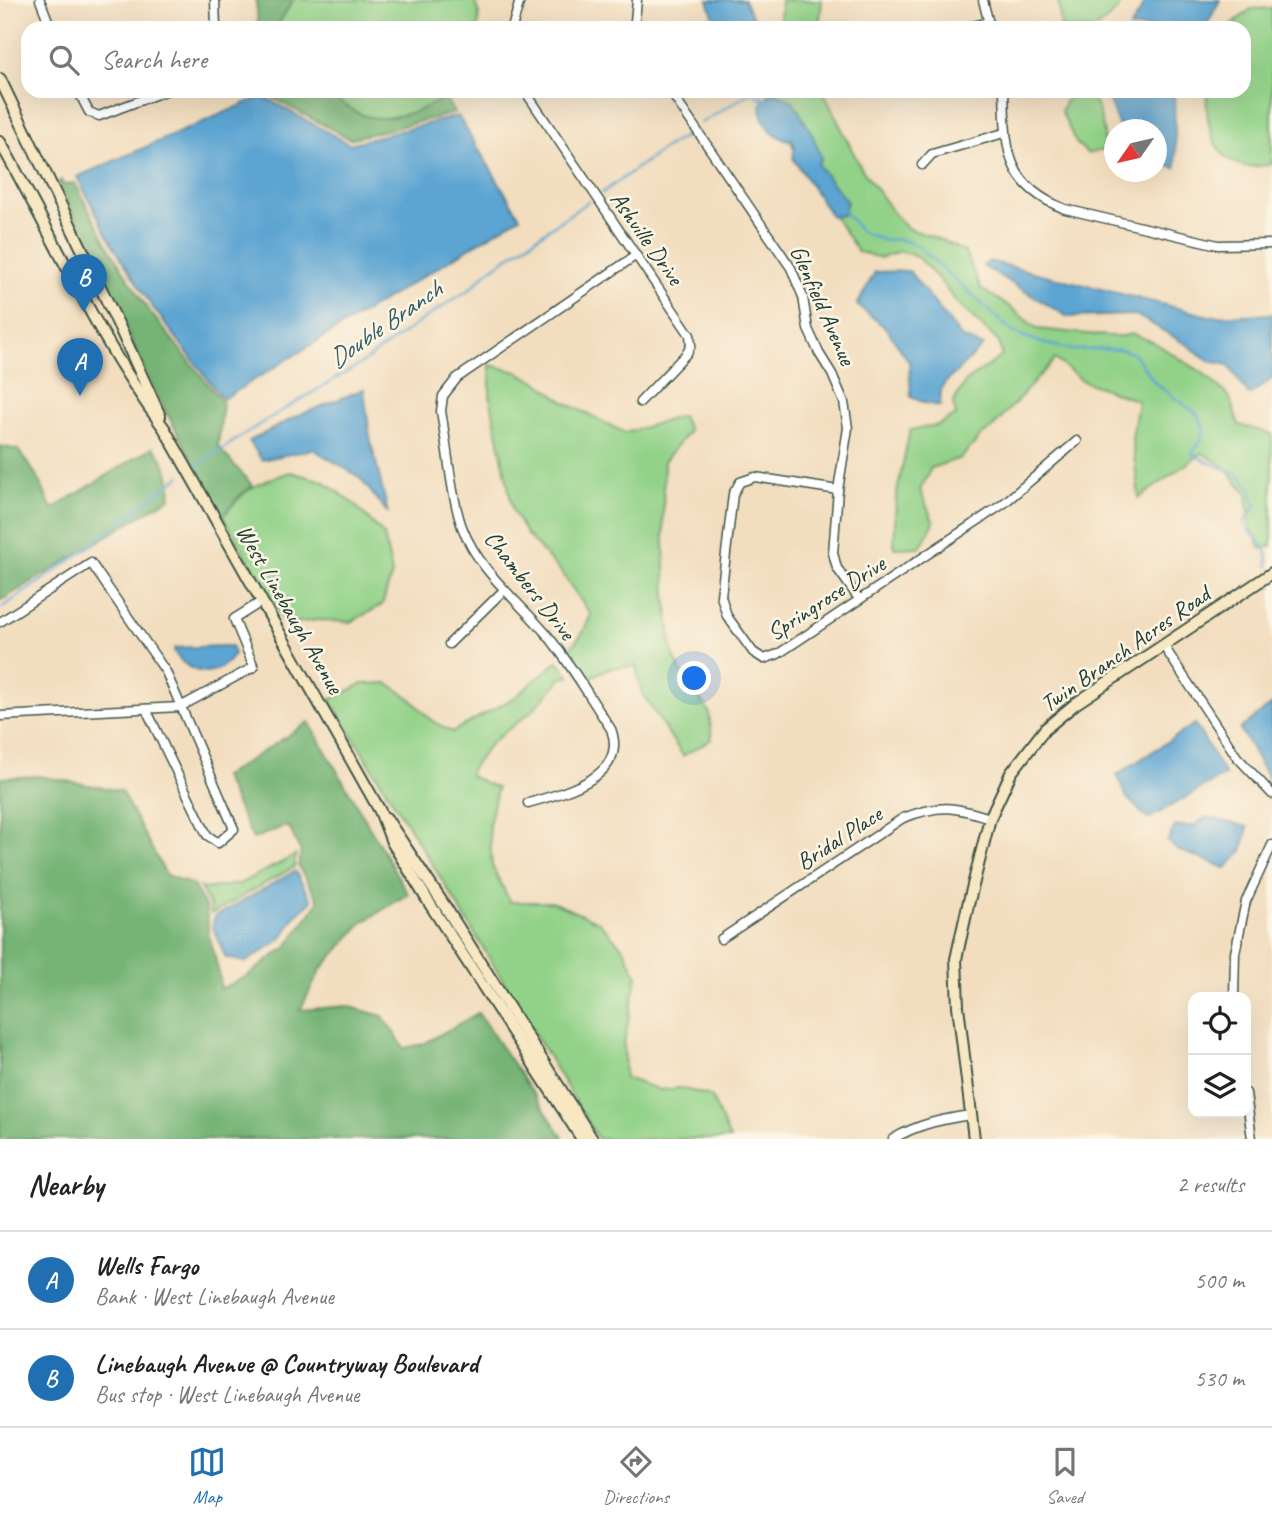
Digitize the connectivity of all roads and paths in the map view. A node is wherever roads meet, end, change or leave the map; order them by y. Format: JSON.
{"nodes":[{"id":1,"x":40,"y":0,"type":"edge"},
{"id":2,"x":215,"y":0,"type":"edge"},
{"id":3,"x":520,"y":0,"type":"edge"},
{"id":4,"x":637,"y":0,"type":"edge"},
{"id":5,"x":983,"y":0,"type":"edge"},
{"id":6,"x":48,"y":21,"type":"edge"},
{"id":7,"x":216,"y":21,"type":"edge"},
{"id":8,"x":514,"y":21,"type":"edge"},
{"id":9,"x":635,"y":21,"type":"edge"},
{"id":10,"x":988,"y":21,"type":"edge"},
{"id":11,"x":0,"y":79,"type":"edge"},
{"id":12,"x":82,"y":98,"type":"edge"},
{"id":13,"x":147,"y":98,"type":"edge"},
{"id":14,"x":530,"y":98,"type":"edge"},
{"id":15,"x":675,"y":98,"type":"edge"},
{"id":16,"x":1004,"y":98,"type":"edge"},
{"id":17,"x":1004,"y":133,"type":"junction"},
{"id":18,"x":0,"y":142,"type":"edge"},
{"id":19,"x":922,"y":165,"type":"dead end"},
{"id":20,"x":64,"y":215,"type":"junction"},
{"id":21,"x":45,"y":225,"type":"junction"},
{"id":22,"x":1272,"y":244,"type":"edge"},
{"id":23,"x":635,"y":256,"type":"junction"},
{"id":24,"x":640,"y":402,"type":"dead end"},
{"id":25,"x":163,"y":428,"type":"junction"},
{"id":26,"x":1077,"y":441,"type":"dead end"},
{"id":27,"x":838,"y":490,"type":"junction"},
{"id":28,"x":1272,"y":573,"type":"edge"},
{"id":29,"x":504,"y":590,"type":"junction"},
{"id":30,"x":859,"y":599,"type":"junction"},
{"id":31,"x":261,"y":602,"type":"junction"},
{"id":32,"x":0,"y":622,"type":"edge"},
{"id":33,"x":449,"y":644,"type":"dead end"},
{"id":34,"x":1163,"y":645,"type":"junction"},
{"id":35,"x":180,"y":707,"type":"junction"},
{"id":36,"x":146,"y":709,"type":"junction"},
{"id":37,"x":0,"y":716,"type":"edge"},
{"id":38,"x":1272,"y":794,"type":"edge"},
{"id":39,"x":528,"y":803,"type":"dead end"},
{"id":40,"x":990,"y":818,"type":"junction"},
{"id":41,"x":1272,"y":845,"type":"edge"},
{"id":42,"x":721,"y":939,"type":"dead end"},
{"id":43,"x":481,"y":975,"type":"junction"},
{"id":44,"x":1234,"y":992,"type":"edge"},
{"id":45,"x":971,"y":1115,"type":"junction"},
{"id":46,"x":1249,"y":1118,"type":"edge"},
{"id":47,"x":582,"y":1139,"type":"edge"},
{"id":48,"x":592,"y":1139,"type":"edge"},
{"id":49,"x":893,"y":1139,"type":"edge"},
{"id":50,"x":974,"y":1139,"type":"edge"},
{"id":51,"x":1252,"y":1139,"type":"edge"}],
"edges":[{"from":1,"to":6,"type":"street"},
{"from":2,"to":7,"type":"street"},
{"from":3,"to":8,"type":"street"},
{"from":4,"to":9,"type":"street"},
{"from":5,"to":10,"type":"street"},
{"from":11,"to":20,"type":"main road","name":"West Linebaugh Avenue"},
{"from":12,"to":13,"type":"street"},
{"from":14,"to":23,"type":"street","name":"Ashville Drive"},
{"from":15,"to":27,"type":"street","name":"Glenfield Avenue"},
{"from":16,"to":17,"type":"street"},
{"from":17,"to":19,"type":"street"},
{"from":17,"to":22,"type":"street"},
{"from":18,"to":21,"type":"main road","name":"West Linebaugh Avenue"},
{"from":20,"to":21,"type":"main road"},
{"from":20,"to":25,"type":"main road","name":"West Linebaugh Avenue"},
{"from":21,"to":25,"type":"main road","name":"West Linebaugh Avenue"},
{"from":23,"to":24,"type":"street","name":"Ashville Drive"},
{"from":23,"to":29,"type":"street","name":"Chambers Drive"},
{"from":25,"to":31,"type":"main road","name":"West Linebaugh Avenue"},
{"from":26,"to":30,"type":"street","name":"Springrose Drive"},
{"from":27,"to":30,"type":"street","name":"Glenfield Avenue"},
{"from":27,"to":30,"type":"street","name":"Springrose Drive"},
{"from":28,"to":34,"type":"main road","name":"Twin Branch Acres Road"},
{"from":29,"to":33,"type":"street"},
{"from":29,"to":39,"type":"street","name":"Chambers Drive"},
{"from":31,"to":35,"type":"street"},
{"from":31,"to":43,"type":"main road","name":"West Linebaugh Avenue"},
{"from":32,"to":35,"type":"street"},
{"from":34,"to":38,"type":"street"},
{"from":34,"to":40,"type":"main road","name":"Twin Branch Acres Road"},
{"from":35,"to":36,"type":"street"},
{"from":35,"to":36,"type":"street"},
{"from":36,"to":37,"type":"street"},
{"from":40,"to":42,"type":"street","name":"Bridal Place"},
{"from":40,"to":45,"type":"main road","name":"Twin Branch Acres Road"},
{"from":41,"to":44,"type":"street"},
{"from":43,"to":47,"type":"main road","name":"West Linebaugh Avenue"},
{"from":43,"to":48,"type":"main road","name":"West Linebaugh Avenue"},
{"from":45,"to":49,"type":"street"},
{"from":45,"to":50,"type":"main road","name":"Twin Branch Acres Road"},
{"from":46,"to":51,"type":"street"}]}
